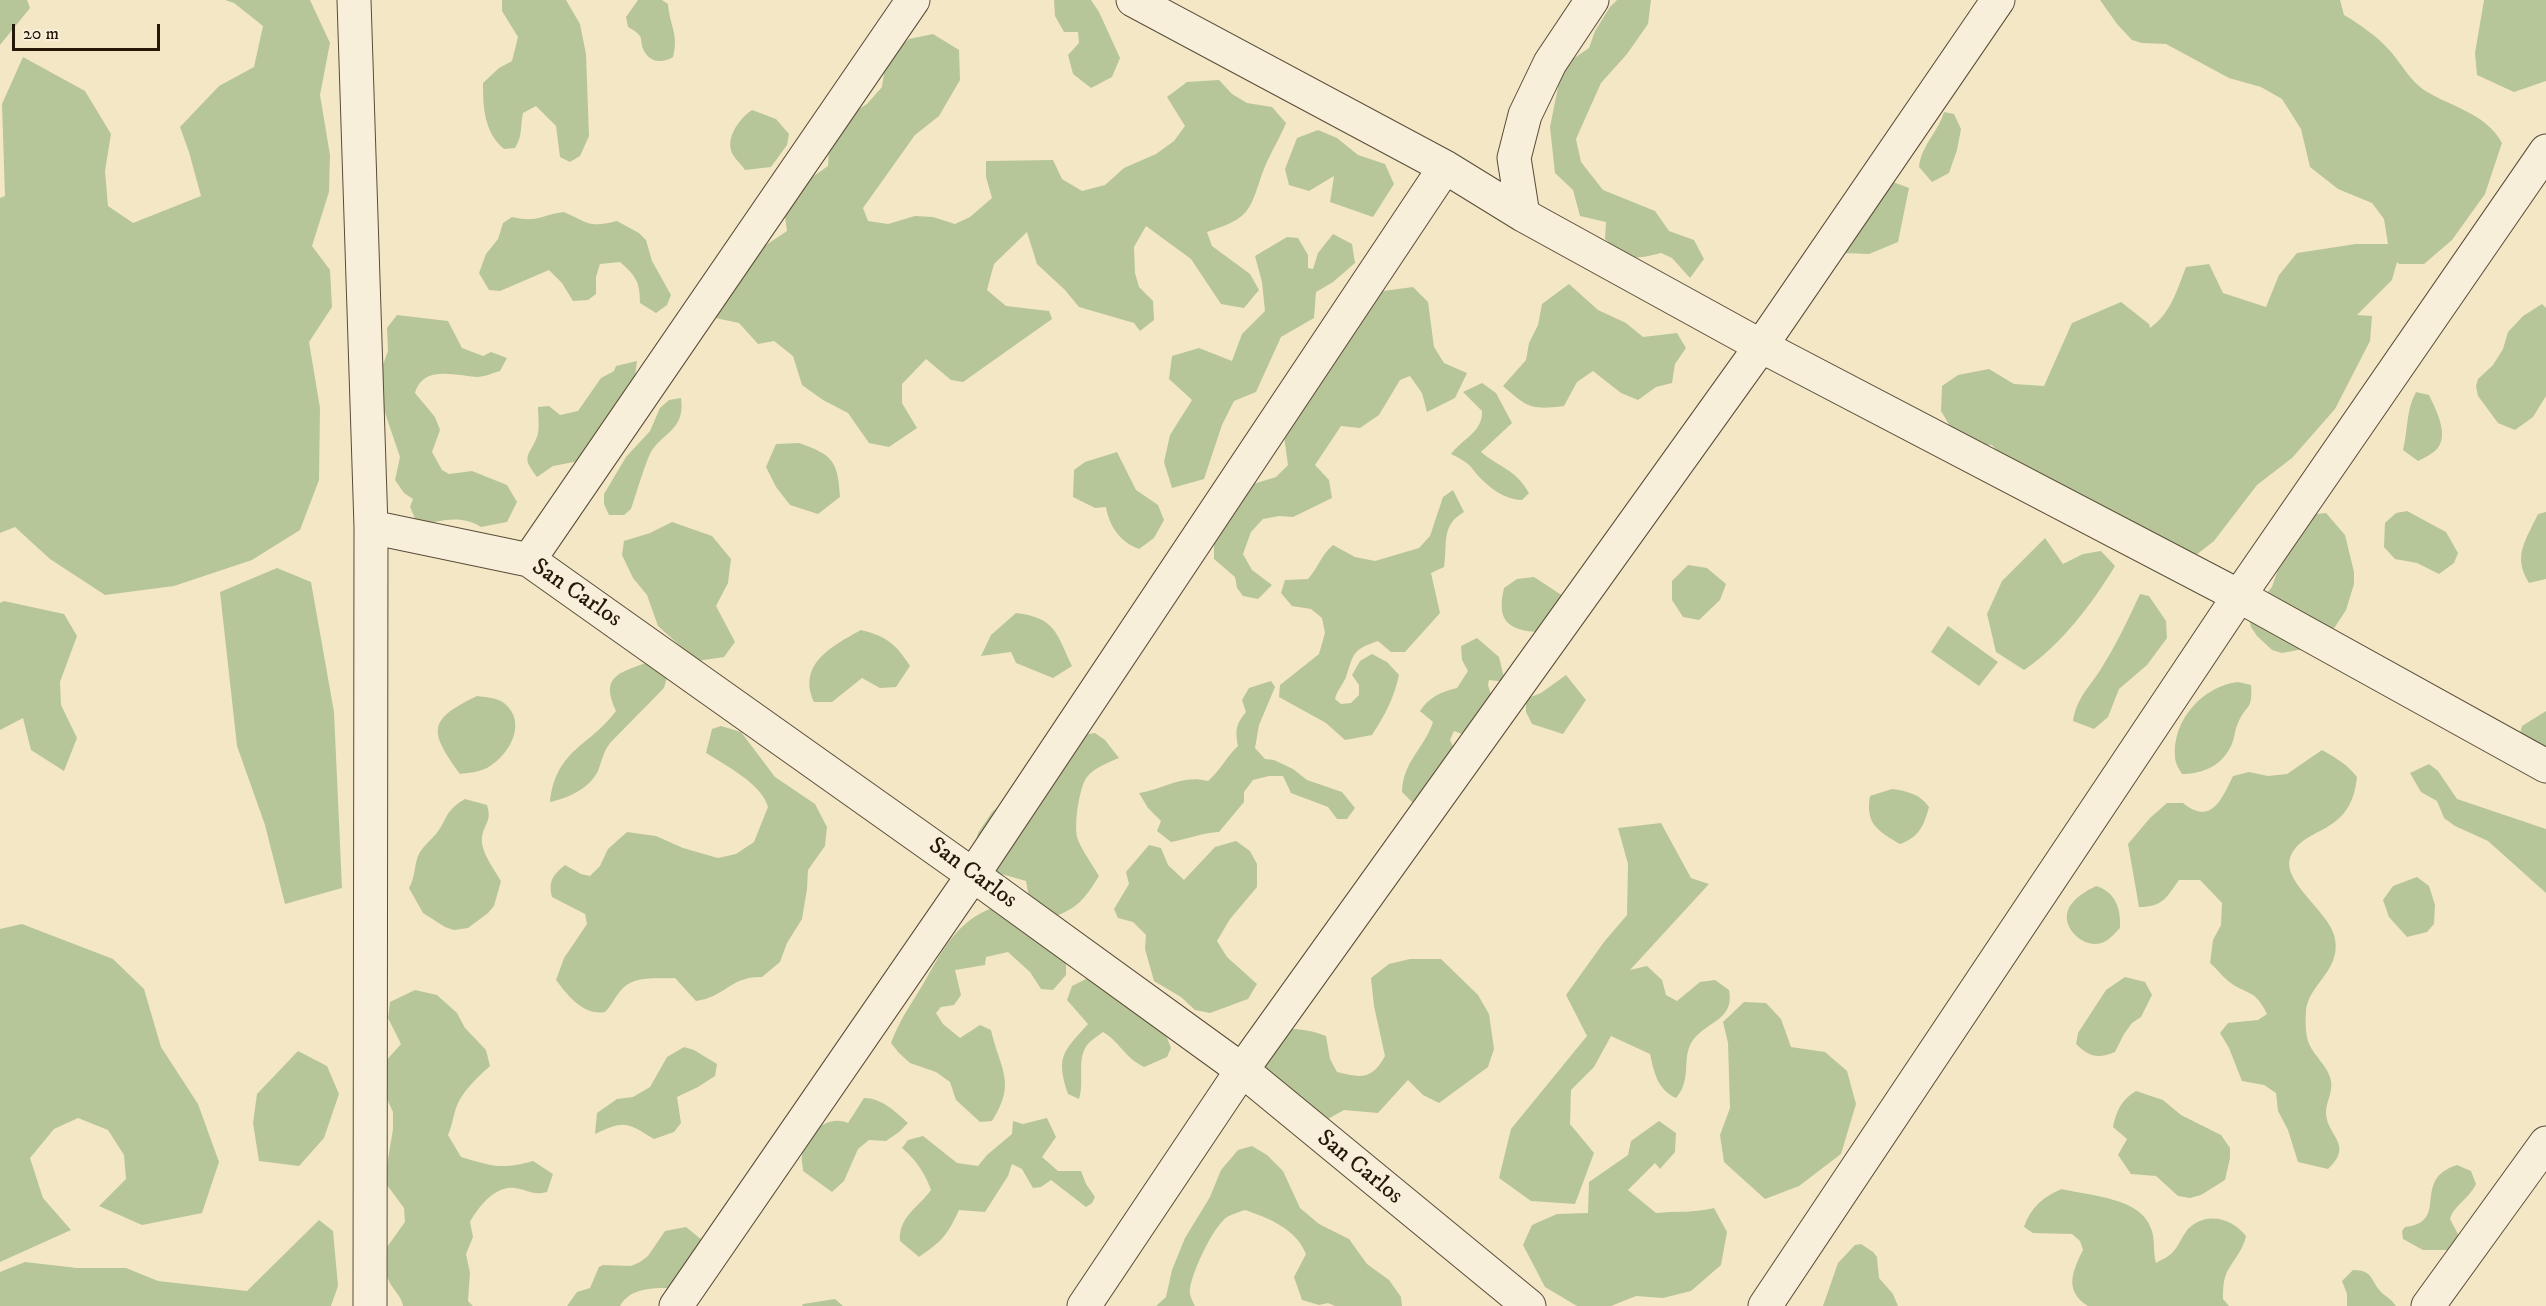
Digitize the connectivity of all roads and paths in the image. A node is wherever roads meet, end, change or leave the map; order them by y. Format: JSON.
{"nodes":[{"id":1,"x":354,"y":0,"type":"edge"},
{"id":2,"x":913,"y":0,"type":"edge"},
{"id":3,"x":1133,"y":0,"type":"edge"},
{"id":4,"x":1592,"y":0,"type":"edge"},
{"id":5,"x":1998,"y":0,"type":"edge"},
{"id":6,"x":2546,"y":151,"type":"edge"},
{"id":7,"x":1445,"y":167,"type":"junction"},
{"id":8,"x":1523,"y":215,"type":"junction"},
{"id":9,"x":1761,"y":346,"type":"junction"},
{"id":10,"x":371,"y":526,"type":"junction"},
{"id":11,"x":529,"y":560,"type":"junction"},
{"id":12,"x":2239,"y":596,"type":"junction"},
{"id":13,"x":2546,"y":766,"type":"edge"},
{"id":14,"x":973,"y":875,"type":"junction"},
{"id":15,"x":1242,"y":1070,"type":"junction"},
{"id":16,"x":2546,"y":1143,"type":"edge"},
{"id":17,"x":370,"y":1306,"type":"edge"},
{"id":18,"x":676,"y":1306,"type":"edge"},
{"id":19,"x":1084,"y":1306,"type":"edge"},
{"id":20,"x":1529,"y":1306,"type":"edge"},
{"id":21,"x":1765,"y":1306,"type":"edge"},
{"id":22,"x":2428,"y":1306,"type":"edge"}],
"edges":[{"from":1,"to":10,"type":"street"},
{"from":2,"to":11,"type":"street"},
{"from":3,"to":7,"type":"street"},
{"from":4,"to":8,"type":"street"},
{"from":5,"to":9,"type":"street"},
{"from":6,"to":12,"type":"street"},
{"from":7,"to":8,"type":"street"},
{"from":7,"to":14,"type":"street"},
{"from":8,"to":9,"type":"street"},
{"from":9,"to":12,"type":"street"},
{"from":9,"to":15,"type":"street"},
{"from":10,"to":11,"type":"street","name":"San Carlos"},
{"from":10,"to":17,"type":"street"},
{"from":11,"to":14,"type":"street","name":"San Carlos"},
{"from":12,"to":13,"type":"street"},
{"from":12,"to":21,"type":"street"},
{"from":14,"to":15,"type":"street","name":"San Carlos"},
{"from":14,"to":18,"type":"street"},
{"from":15,"to":19,"type":"street"},
{"from":15,"to":20,"type":"street","name":"San Carlos"},
{"from":16,"to":22,"type":"street"}]}
